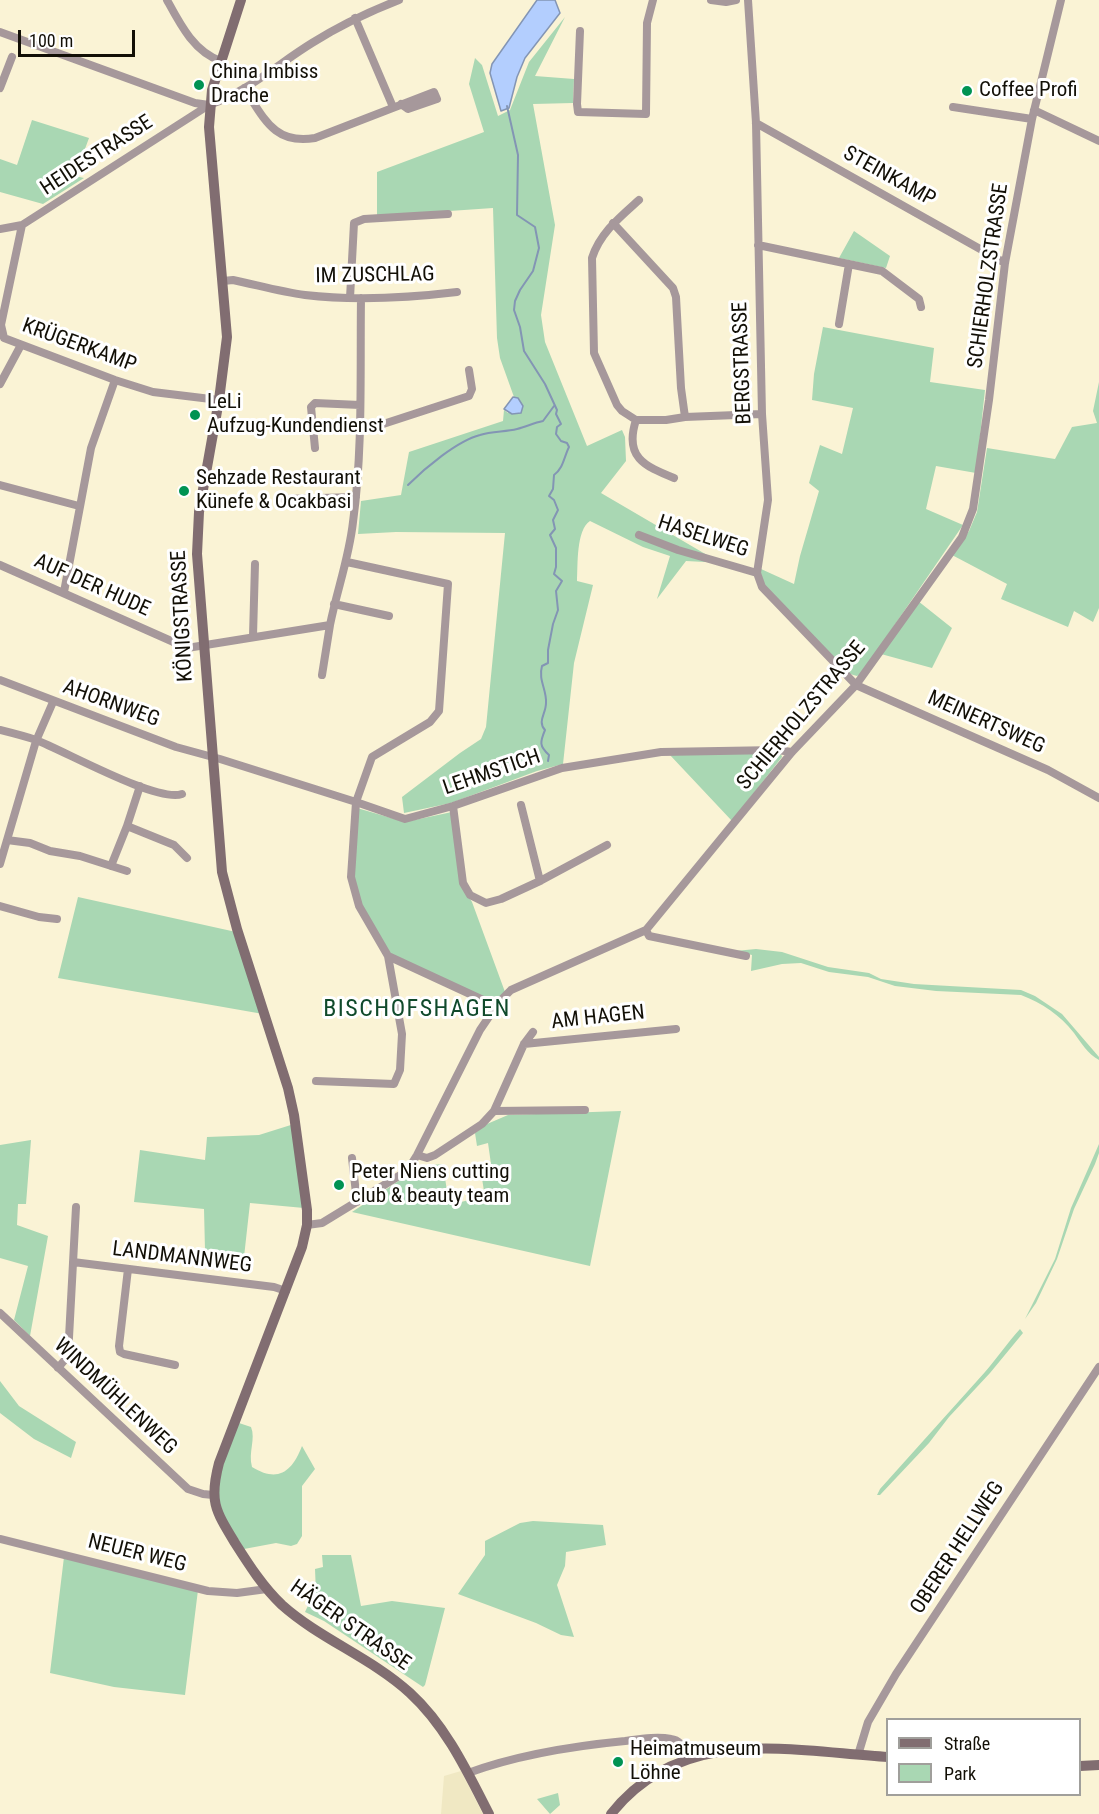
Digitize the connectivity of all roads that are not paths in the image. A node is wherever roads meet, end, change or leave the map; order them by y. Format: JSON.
{"nodes":[{"id":1,"x":167,"y":0,"type":"edge"},
{"id":2,"x":241,"y":0,"type":"edge"},
{"id":3,"x":397,"y":0,"type":"edge"},
{"id":4,"x":653,"y":0,"type":"edge"},
{"id":5,"x":711,"y":0,"type":"edge"},
{"id":6,"x":736,"y":0,"type":"edge"},
{"id":7,"x":748,"y":0,"type":"edge"},
{"id":8,"x":1062,"y":0,"type":"edge"},
{"id":9,"x":355,"y":18,"type":"junction"},
{"id":10,"x":580,"y":31,"type":"dead end"},
{"id":11,"x":0,"y":32,"type":"edge"},
{"id":12,"x":12,"y":57,"type":"dead end"},
{"id":13,"x":221,"y":61,"type":"junction"},
{"id":14,"x":0,"y":88,"type":"edge"},
{"id":15,"x":244,"y":88,"type":"junction"},
{"id":16,"x":209,"y":105,"type":"junction"},
{"id":17,"x":953,"y":107,"type":"dead end"},
{"id":18,"x":1033,"y":115,"type":"junction"},
{"id":19,"x":756,"y":123,"type":"junction"},
{"id":20,"x":1099,"y":141,"type":"edge"},
{"id":21,"x":639,"y":200,"type":"dead end"},
{"id":22,"x":448,"y":214,"type":"dead end"},
{"id":23,"x":613,"y":223,"type":"junction"},
{"id":24,"x":22,"y":225,"type":"junction"},
{"id":25,"x":0,"y":228,"type":"edge"},
{"id":26,"x":758,"y":245,"type":"junction"},
{"id":27,"x":1005,"y":263,"type":"junction"},
{"id":28,"x":849,"y":264,"type":"junction"},
{"id":29,"x":222,"y":281,"type":"junction"},
{"id":30,"x":457,"y":292,"type":"dead end"},
{"id":31,"x":350,"y":298,"type":"junction"},
{"id":32,"x":361,"y":298,"type":"junction"},
{"id":33,"x":921,"y":307,"type":"dead end"},
{"id":34,"x":839,"y":324,"type":"dead end"},
{"id":35,"x":21,"y":345,"type":"junction"},
{"id":36,"x":469,"y":370,"type":"dead end"},
{"id":37,"x":115,"y":380,"type":"junction"},
{"id":38,"x":0,"y":384,"type":"edge"},
{"id":39,"x":219,"y":400,"type":"junction"},
{"id":40,"x":360,"y":405,"type":"junction"},
{"id":41,"x":762,"y":414,"type":"junction"},
{"id":42,"x":685,"y":417,"type":"junction"},
{"id":43,"x":636,"y":420,"type":"junction"},
{"id":44,"x":360,"y":429,"type":"junction"},
{"id":45,"x":315,"y":448,"type":"dead end"},
{"id":46,"x":674,"y":478,"type":"dead end"},
{"id":47,"x":0,"y":486,"type":"edge"},
{"id":48,"x":356,"y":497,"type":"junction"},
{"id":49,"x":283,"y":499,"type":"dead end"},
{"id":50,"x":79,"y":506,"type":"junction"},
{"id":51,"x":639,"y":535,"type":"dead end"},
{"id":52,"x":347,"y":562,"type":"junction"},
{"id":53,"x":255,"y":564,"type":"dead end"},
{"id":54,"x":0,"y":565,"type":"edge"},
{"id":55,"x":757,"y":573,"type":"junction"},
{"id":56,"x":63,"y":592,"type":"junction"},
{"id":57,"x":334,"y":604,"type":"junction"},
{"id":58,"x":389,"y":616,"type":"dead end"},
{"id":59,"x":330,"y":625,"type":"junction"},
{"id":60,"x":253,"y":636,"type":"junction"},
{"id":61,"x":204,"y":646,"type":"junction"},
{"id":62,"x":322,"y":675,"type":"dead end"},
{"id":63,"x":0,"y":680,"type":"edge"},
{"id":64,"x":856,"y":685,"type":"junction"},
{"id":65,"x":53,"y":702,"type":"junction"},
{"id":66,"x":0,"y":730,"type":"edge"},
{"id":67,"x":36,"y":741,"type":"junction"},
{"id":68,"x":792,"y":752,"type":"junction"},
{"id":69,"x":212,"y":757,"type":"junction"},
{"id":70,"x":140,"y":786,"type":"junction"},
{"id":71,"x":182,"y":794,"type":"dead end"},
{"id":72,"x":1099,"y":798,"type":"edge"},
{"id":73,"x":356,"y":802,"type":"junction"},
{"id":74,"x":521,"y":804,"type":"dead end"},
{"id":75,"x":453,"y":806,"type":"junction"},
{"id":76,"x":128,"y":826,"type":"junction"},
{"id":77,"x":8,"y":840,"type":"junction"},
{"id":78,"x":607,"y":844,"type":"dead end"},
{"id":79,"x":187,"y":858,"type":"dead end"},
{"id":80,"x":0,"y":864,"type":"edge"},
{"id":81,"x":111,"y":866,"type":"junction"},
{"id":82,"x":127,"y":871,"type":"dead end"},
{"id":83,"x":540,"y":881,"type":"junction"},
{"id":84,"x":0,"y":906,"type":"edge"},
{"id":85,"x":57,"y":919,"type":"dead end"},
{"id":86,"x":646,"y":930,"type":"junction"},
{"id":87,"x":388,"y":956,"type":"junction"},
{"id":88,"x":746,"y":956,"type":"dead end"},
{"id":89,"x":483,"y":1000,"type":"dead end"},
{"id":90,"x":676,"y":1029,"type":"dead end"},
{"id":91,"x":533,"y":1032,"type":"dead end"},
{"id":92,"x":524,"y":1044,"type":"junction"},
{"id":93,"x":316,"y":1081,"type":"dead end"},
{"id":94,"x":585,"y":1110,"type":"dead end"},
{"id":95,"x":494,"y":1111,"type":"junction"},
{"id":96,"x":417,"y":1155,"type":"junction"},
{"id":97,"x":352,"y":1158,"type":"dead end"},
{"id":98,"x":357,"y":1202,"type":"junction"},
{"id":99,"x":76,"y":1207,"type":"dead end"},
{"id":100,"x":307,"y":1225,"type":"junction"},
{"id":101,"x":73,"y":1262,"type":"junction"},
{"id":102,"x":128,"y":1269,"type":"junction"},
{"id":103,"x":286,"y":1291,"type":"junction"},
{"id":104,"x":0,"y":1313,"type":"edge"},
{"id":105,"x":175,"y":1365,"type":"dead end"},
{"id":106,"x":1099,"y":1367,"type":"edge"},
{"id":107,"x":57,"y":1368,"type":"junction"},
{"id":108,"x":213,"y":1495,"type":"junction"},
{"id":109,"x":0,"y":1539,"type":"edge"},
{"id":110,"x":267,"y":1589,"type":"junction"},
{"id":111,"x":858,"y":1755,"type":"junction"},
{"id":112,"x":886,"y":1757,"type":"edge"},
{"id":113,"x":689,"y":1758,"type":"junction"},
{"id":114,"x":1099,"y":1765,"type":"edge"},
{"id":115,"x":1081,"y":1766,"type":"edge"},
{"id":116,"x":468,"y":1773,"type":"junction"},
{"id":117,"x":489,"y":1814,"type":"edge"},
{"id":118,"x":611,"y":1814,"type":"edge"}],
"edges":[{"from":1,"to":13,"type":"street"},
{"from":2,"to":13,"type":"main road","name":"KÖNIGSTRASSE"},
{"from":3,"to":9,"type":"street","name":"HEIDESTRASSE"},
{"from":4,"to":10,"type":"street"},
{"from":5,"to":6,"type":"street"},
{"from":7,"to":19,"type":"street","name":"BERGSTRASSE"},
{"from":8,"to":18,"type":"street","name":"SCHIERHOLZSTRASSE"},
{"from":9,"to":15,"type":"street","name":"HEIDESTRASSE"},
{"from":9,"to":15,"type":"street"},
{"from":11,"to":16,"type":"street"},
{"from":12,"to":14,"type":"street"},
{"from":13,"to":16,"type":"main road","name":"KÖNIGSTRASSE"},
{"from":15,"to":16,"type":"street","name":"HEIDESTRASSE"},
{"from":16,"to":24,"type":"street","name":"HEIDESTRASSE"},
{"from":16,"to":29,"type":"main road","name":"KÖNIGSTRASSE"},
{"from":17,"to":18,"type":"street"},
{"from":18,"to":20,"type":"street"},
{"from":18,"to":27,"type":"street","name":"SCHIERHOLZSTRASSE"},
{"from":19,"to":26,"type":"street","name":"BERGSTRASSE"},
{"from":19,"to":27,"type":"street","name":"STEINKAMP"},
{"from":21,"to":23,"type":"street"},
{"from":22,"to":31,"type":"street"},
{"from":23,"to":42,"type":"street"},
{"from":23,"to":43,"type":"street"},
{"from":24,"to":25,"type":"street","name":"HEIDESTRASSE"},
{"from":24,"to":35,"type":"street","name":"KRÜGERKAMP"},
{"from":26,"to":28,"type":"street"},
{"from":26,"to":41,"type":"street","name":"BERGSTRASSE"},
{"from":27,"to":64,"type":"street","name":"SCHIERHOLZSTRASSE"},
{"from":28,"to":33,"type":"street"},
{"from":28,"to":34,"type":"street"},
{"from":29,"to":31,"type":"street","name":"IM ZUSCHLAG"},
{"from":29,"to":39,"type":"main road","name":"KÖNIGSTRASSE"},
{"from":30,"to":32,"type":"street","name":"IM ZUSCHLAG"},
{"from":31,"to":32,"type":"street","name":"IM ZUSCHLAG"},
{"from":32,"to":40,"type":"street"},
{"from":35,"to":37,"type":"street","name":"KRÜGERKAMP"},
{"from":35,"to":38,"type":"street"},
{"from":36,"to":44,"type":"street"},
{"from":37,"to":39,"type":"street","name":"KRÜGERKAMP"},
{"from":37,"to":50,"type":"street"},
{"from":39,"to":61,"type":"main road","name":"KÖNIGSTRASSE"},
{"from":40,"to":44,"type":"street"},
{"from":40,"to":45,"type":"street"},
{"from":41,"to":42,"type":"street"},
{"from":41,"to":55,"type":"street","name":"BERGSTRASSE"},
{"from":42,"to":43,"type":"street"},
{"from":43,"to":46,"type":"street"},
{"from":44,"to":48,"type":"street"},
{"from":47,"to":50,"type":"street"},
{"from":48,"to":49,"type":"street"},
{"from":48,"to":52,"type":"street"},
{"from":50,"to":56,"type":"street"},
{"from":51,"to":55,"type":"street","name":"HASELWEG"},
{"from":52,"to":57,"type":"street"},
{"from":52,"to":73,"type":"street"},
{"from":53,"to":60,"type":"street"},
{"from":54,"to":56,"type":"street","name":"AUF DER HUDE"},
{"from":55,"to":64,"type":"street"},
{"from":56,"to":61,"type":"street","name":"AUF DER HUDE"},
{"from":57,"to":58,"type":"street"},
{"from":57,"to":59,"type":"street"},
{"from":59,"to":60,"type":"street","name":"AUF DER HUDE"},
{"from":59,"to":62,"type":"street"},
{"from":60,"to":61,"type":"street","name":"AUF DER HUDE"},
{"from":61,"to":69,"type":"main road","name":"KÖNIGSTRASSE"},
{"from":63,"to":65,"type":"street","name":"AHORNWEG"},
{"from":64,"to":68,"type":"street","name":"SCHIERHOLZSTRASSE"},
{"from":64,"to":72,"type":"street","name":"MEINERTSWEG"},
{"from":65,"to":67,"type":"street"},
{"from":65,"to":69,"type":"street","name":"AHORNWEG"},
{"from":66,"to":67,"type":"street"},
{"from":67,"to":70,"type":"street"},
{"from":67,"to":77,"type":"street"},
{"from":68,"to":75,"type":"street","name":"LEHMSTICH"},
{"from":68,"to":86,"type":"street","name":"SCHIERHOLZSTRASSE"},
{"from":69,"to":73,"type":"street","name":"LEHMSTICH"},
{"from":69,"to":100,"type":"main road","name":"KÖNIGSTRASSE"},
{"from":70,"to":71,"type":"street"},
{"from":70,"to":76,"type":"street"},
{"from":73,"to":75,"type":"street","name":"LEHMSTICH"},
{"from":73,"to":87,"type":"street"},
{"from":74,"to":83,"type":"street"},
{"from":75,"to":83,"type":"street"},
{"from":76,"to":79,"type":"street"},
{"from":76,"to":81,"type":"street"},
{"from":77,"to":80,"type":"street"},
{"from":77,"to":81,"type":"street"},
{"from":78,"to":83,"type":"street"},
{"from":81,"to":82,"type":"street"},
{"from":84,"to":85,"type":"street"},
{"from":86,"to":88,"type":"street"},
{"from":86,"to":96,"type":"street","name":"SCHIERHOLZSTRASSE"},
{"from":87,"to":89,"type":"street"},
{"from":87,"to":93,"type":"street"},
{"from":90,"to":92,"type":"street","name":"AM HAGEN"},
{"from":91,"to":92,"type":"street","name":"AM HAGEN"},
{"from":92,"to":95,"type":"street","name":"AM HAGEN"},
{"from":94,"to":95,"type":"street"},
{"from":95,"to":96,"type":"street","name":"AM HAGEN"},
{"from":96,"to":98,"type":"street","name":"SCHIERHOLZSTRASSE"},
{"from":97,"to":98,"type":"street"},
{"from":98,"to":100,"type":"street","name":"SCHIERHOLZSTRASSE"},
{"from":99,"to":101,"type":"street"},
{"from":100,"to":103,"type":"main road"},
{"from":101,"to":102,"type":"street","name":"LANDMANNWEG"},
{"from":101,"to":107,"type":"street"},
{"from":102,"to":103,"type":"street","name":"LANDMANNWEG"},
{"from":102,"to":105,"type":"street"},
{"from":103,"to":108,"type":"main road"},
{"from":104,"to":107,"type":"street","name":"WINDMÜHLENWEG"},
{"from":106,"to":111,"type":"street","name":"OBERER HELLWEG"},
{"from":107,"to":108,"type":"street","name":"WINDMÜHLENWEG"},
{"from":108,"to":110,"type":"main road","name":"HÄGER STRASSE"},
{"from":109,"to":110,"type":"street","name":"NEUER WEG"},
{"from":110,"to":116,"type":"main road","name":"HÄGER STRASSE"},
{"from":111,"to":112,"type":"main road"},
{"from":111,"to":113,"type":"main road"},
{"from":113,"to":116,"type":"street"},
{"from":113,"to":118,"type":"main road"},
{"from":114,"to":115,"type":"main road"},
{"from":116,"to":117,"type":"main road","name":"HÄGER STRASSE"}]}
